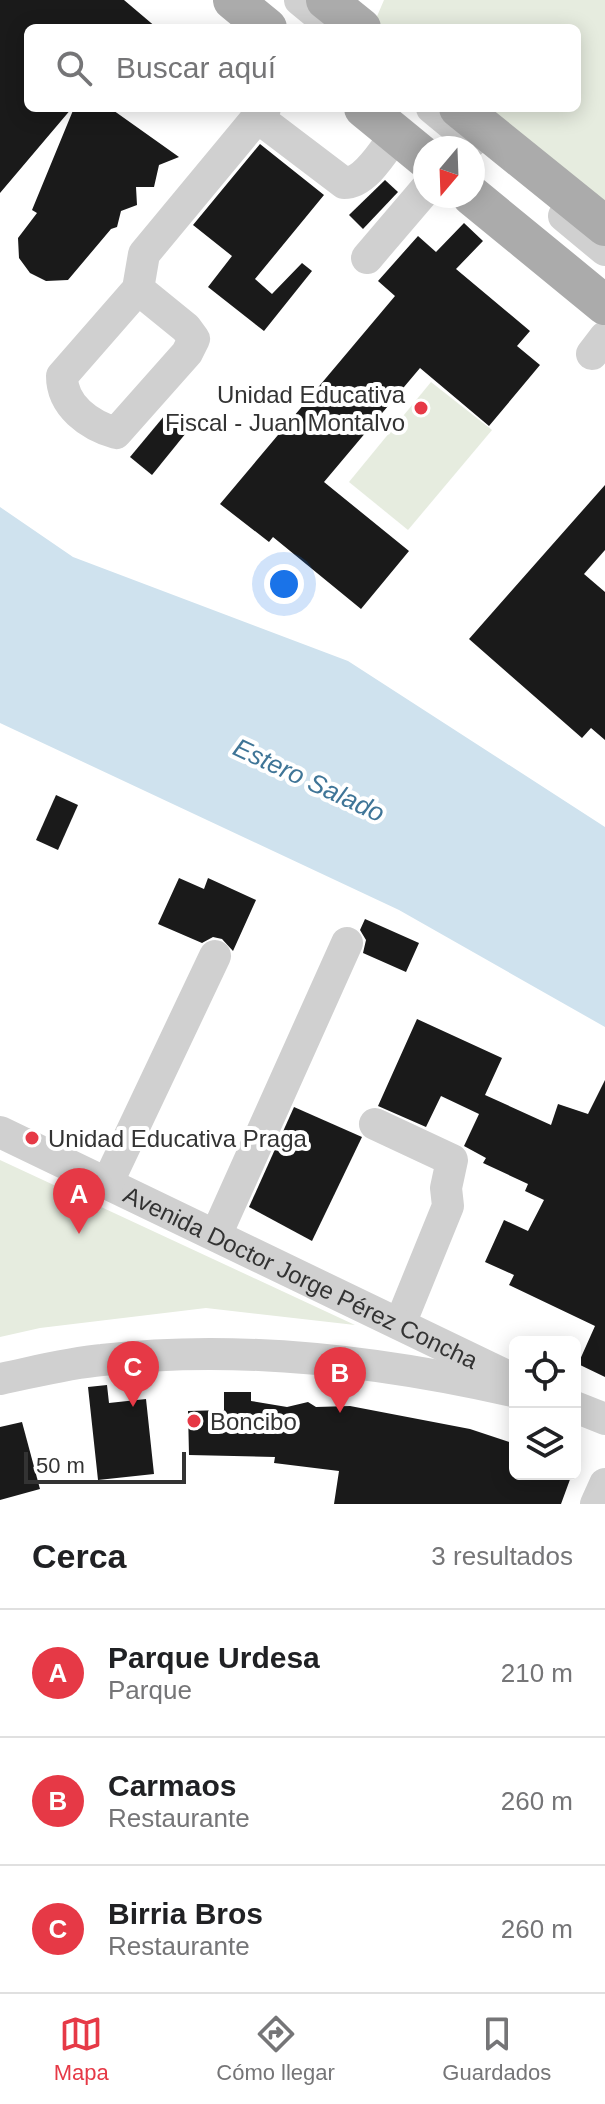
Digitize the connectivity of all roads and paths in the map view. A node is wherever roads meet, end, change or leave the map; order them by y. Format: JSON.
{"nodes":[{"id":1,"x":233,"y":0,"type":"edge"},
{"id":2,"x":254,"y":0,"type":"edge"},
{"id":3,"x":300,"y":0,"type":"edge"},
{"id":4,"x":326,"y":0,"type":"edge"},
{"id":5,"x":262,"y":24,"type":"edge"},
{"id":6,"x":283,"y":24,"type":"edge"},
{"id":7,"x":329,"y":24,"type":"edge"},
{"id":8,"x":356,"y":24,"type":"edge"},
{"id":9,"x":261,"y":112,"type":"edge"},
{"id":10,"x":370,"y":112,"type":"edge"},
{"id":11,"x":437,"y":112,"type":"edge"},
{"id":12,"x":464,"y":112,"type":"edge"},
{"id":13,"x":403,"y":133,"type":"edge"},
{"id":14,"x":485,"y":188,"type":"edge"},
{"id":15,"x":413,"y":204,"type":"edge"},
{"id":16,"x":485,"y":207,"type":"edge"},
{"id":17,"x":605,"y":226,"type":"edge"},
{"id":18,"x":605,"y":250,"type":"edge"},
{"id":19,"x":367,"y":258,"type":"dead end"},
{"id":20,"x":605,"y":286,"type":"edge"},
{"id":21,"x":138,"y":289,"type":"dead end"},
{"id":22,"x":605,"y":305,"type":"edge"},
{"id":23,"x":347,"y":943,"type":"dead end"},
{"id":24,"x":215,"y":956,"type":"dead end"},
{"id":25,"x":375,"y":1124,"type":"dead end"},
{"id":26,"x":0,"y":1132,"type":"edge"},
{"id":27,"x":107,"y":1184,"type":"junction"},
{"id":28,"x":216,"y":1235,"type":"junction"},
{"id":29,"x":330,"y":1290,"type":"junction"},
{"id":30,"x":400,"y":1324,"type":"junction"},
{"id":31,"x":337,"y":1362,"type":"junction"},
{"id":32,"x":509,"y":1377,"type":"edge"},
{"id":33,"x":0,"y":1379,"type":"edge"},
{"id":34,"x":509,"y":1391,"type":"edge"},
{"id":35,"x":578,"y":1408,"type":"edge"},
{"id":36,"x":605,"y":1419,"type":"edge"},
{"id":37,"x":605,"y":1484,"type":"edge"},
{"id":38,"x":596,"y":1504,"type":"edge"}],
"edges":[{"from":1,"to":5,"type":"main road"},
{"from":2,"to":6,"type":"street"},
{"from":3,"to":7,"type":"street"},
{"from":4,"to":8,"type":"main road"},
{"from":9,"to":13,"type":"street"},
{"from":9,"to":21,"type":"street"},
{"from":10,"to":13,"type":"main road"},
{"from":11,"to":18,"type":"street"},
{"from":12,"to":17,"type":"main road"},
{"from":14,"to":20,"type":"street"},
{"from":15,"to":19,"type":"street"},
{"from":16,"to":22,"type":"main road"},
{"from":23,"to":28,"type":"street"},
{"from":24,"to":27,"type":"street"},
{"from":25,"to":30,"type":"street"},
{"from":26,"to":27,"type":"street","name":"Avenida Doctor Jorge Pérez Concha"},
{"from":27,"to":28,"type":"street","name":"Avenida Doctor Jorge Pérez Concha"},
{"from":28,"to":29,"type":"street","name":"Avenida Doctor Jorge Pérez Concha"},
{"from":29,"to":30,"type":"street","name":"Avenida Doctor Jorge Pérez Concha"},
{"from":29,"to":31,"type":"street"},
{"from":30,"to":32,"type":"street","name":"Avenida Doctor Jorge Pérez Concha"},
{"from":31,"to":33,"type":"street","name":"Avenida Doctor Jorge Pérez Concha"},
{"from":31,"to":34,"type":"street","name":"Avenida Doctor Jorge Pérez Concha"},
{"from":35,"to":36,"type":"street"},
{"from":37,"to":38,"type":"street"}]}
